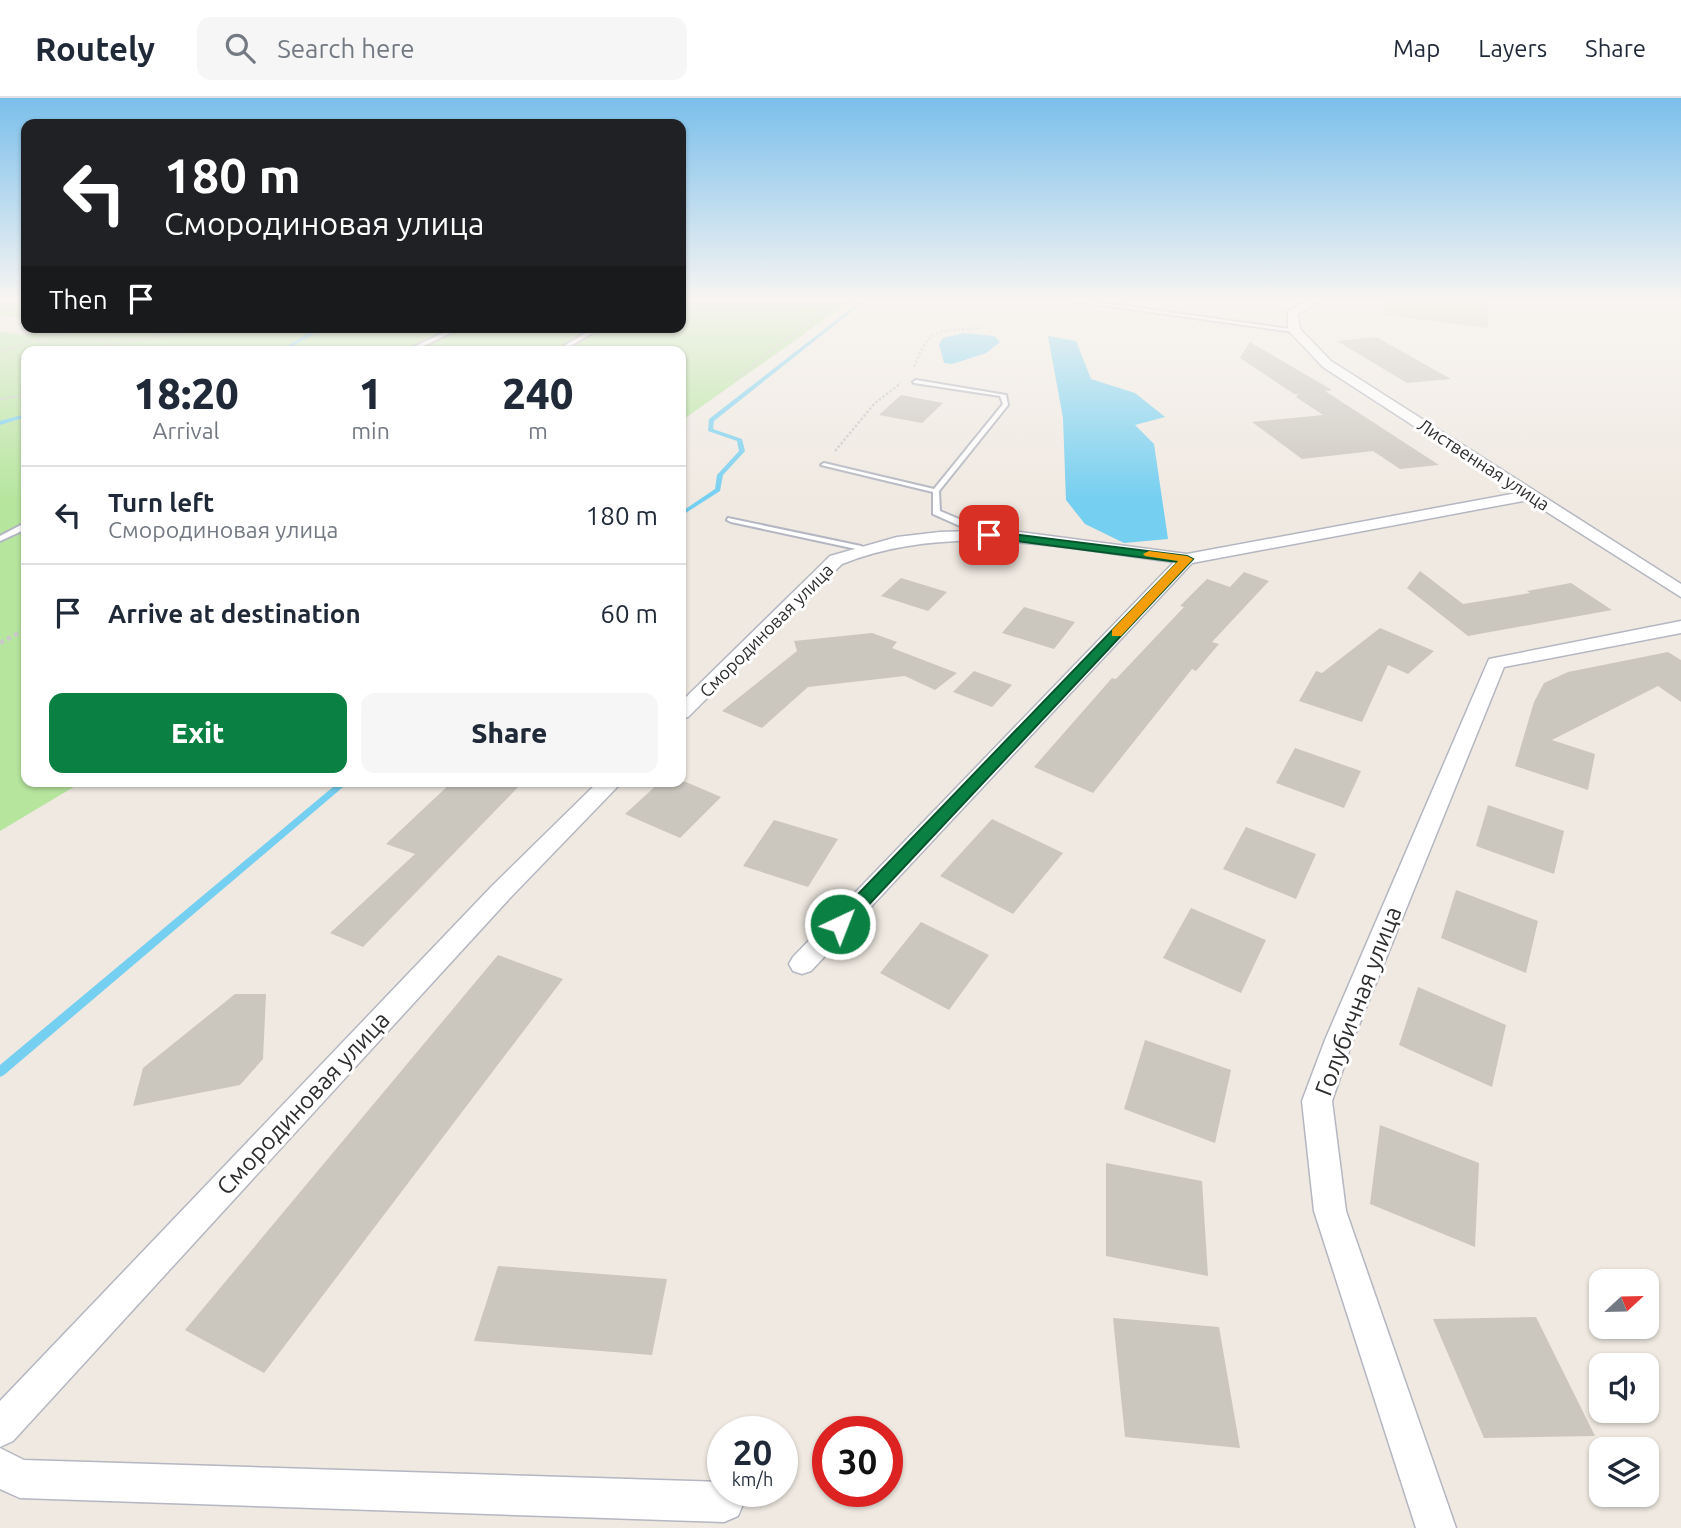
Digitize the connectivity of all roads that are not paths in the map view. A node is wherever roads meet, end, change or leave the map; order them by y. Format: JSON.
{"nodes":[{"id":1,"x":1333,"y":367,"type":"edge"},
{"id":2,"x":916,"y":382,"type":"dead end"},
{"id":3,"x":824,"y":465,"type":"dead end"},
{"id":4,"x":936,"y":491,"type":"junction"},
{"id":5,"x":1533,"y":495,"type":"junction"},
{"id":6,"x":731,"y":520,"type":"dead end"},
{"id":7,"x":21,"y":528,"type":"edge"},
{"id":8,"x":974,"y":535,"type":"junction"},
{"id":9,"x":0,"y":539,"type":"edge"},
{"id":10,"x":861,"y":548,"type":"junction"},
{"id":11,"x":1187,"y":559,"type":"junction"},
{"id":12,"x":1681,"y":572,"type":"edge"},
{"id":13,"x":1655,"y":575,"type":"junction"},
{"id":14,"x":1681,"y":592,"type":"edge"},
{"id":15,"x":1681,"y":627,"type":"edge"},
{"id":16,"x":686,"y":708,"type":"edge"},
{"id":17,"x":606,"y":787,"type":"edge"},
{"id":18,"x":802,"y":964,"type":"dead end"},
{"id":19,"x":0,"y":1428,"type":"edge"},
{"id":20,"x":0,"y":1467,"type":"edge"},
{"id":21,"x":707,"y":1501,"type":"edge"},
{"id":22,"x":1436,"y":1528,"type":"edge"}],
"edges":[{"from":1,"to":5,"type":"street","name":"Лиственная улица"},
{"from":2,"to":4,"type":"lane"},
{"from":3,"to":4,"type":"lane"},
{"from":4,"to":8,"type":"lane"},
{"from":5,"to":11,"type":"street"},
{"from":5,"to":13,"type":"street","name":"Лиственная улица"},
{"from":6,"to":10,"type":"lane"},
{"from":7,"to":9,"type":"lane"},
{"from":8,"to":10,"type":"street","name":"Смородиновая улица"},
{"from":8,"to":11,"type":"street","name":"Смородиновая улица"},
{"from":10,"to":16,"type":"street","name":"Смородиновая улица"},
{"from":11,"to":18,"type":"street"},
{"from":12,"to":13,"type":"street"},
{"from":13,"to":14,"type":"street","name":"Лиственная улица"},
{"from":15,"to":22,"type":"street","name":"Голубичная улица"},
{"from":17,"to":19,"type":"street","name":"Смородиновая улица"},
{"from":20,"to":21,"type":"street"}]}
